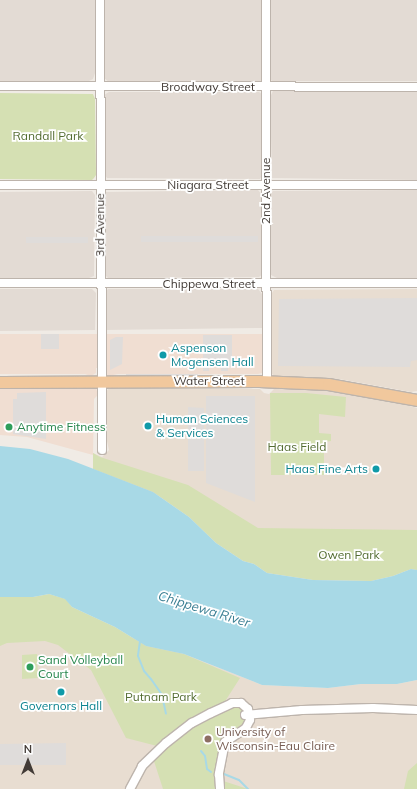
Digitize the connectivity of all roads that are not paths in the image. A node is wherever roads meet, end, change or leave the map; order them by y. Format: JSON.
{"nodes":[{"id":1,"x":100,"y":0,"type":"edge"},
{"id":2,"x":266,"y":0,"type":"edge"},
{"id":3,"x":0,"y":86,"type":"edge"},
{"id":4,"x":99,"y":87,"type":"junction"},
{"id":5,"x":266,"y":87,"type":"junction"},
{"id":6,"x":417,"y":87,"type":"edge"},
{"id":7,"x":100,"y":184,"type":"junction"},
{"id":8,"x":0,"y":185,"type":"edge"},
{"id":9,"x":266,"y":185,"type":"junction"},
{"id":10,"x":417,"y":185,"type":"edge"},
{"id":11,"x":0,"y":283,"type":"edge"},
{"id":12,"x":417,"y":283,"type":"edge"},
{"id":13,"x":100,"y":284,"type":"junction"},
{"id":14,"x":267,"y":284,"type":"junction"},
{"id":15,"x":0,"y":382,"type":"edge"},
{"id":16,"x":101,"y":382,"type":"junction"},
{"id":17,"x":267,"y":383,"type":"junction"},
{"id":18,"x":417,"y":400,"type":"edge"},
{"id":19,"x":102,"y":450,"type":"dead end"},
{"id":20,"x":417,"y":710,"type":"edge"},
{"id":21,"x":247,"y":715,"type":"junction"},
{"id":22,"x":130,"y":789,"type":"edge"},
{"id":23,"x":220,"y":789,"type":"edge"}],
"edges":[{"from":1,"to":4,"type":"street","name":"3rd Avenue"},
{"from":2,"to":5,"type":"street","name":"2nd Avenue"},
{"from":3,"to":4,"type":"street","name":"Broadway Street"},
{"from":4,"to":5,"type":"street","name":"Broadway Street"},
{"from":4,"to":7,"type":"street","name":"3rd Avenue"},
{"from":5,"to":6,"type":"street","name":"Broadway Street"},
{"from":5,"to":9,"type":"street","name":"2nd Avenue"},
{"from":7,"to":8,"type":"street","name":"Niagara Street"},
{"from":7,"to":9,"type":"street","name":"Niagara Street"},
{"from":7,"to":13,"type":"street","name":"3rd Avenue"},
{"from":9,"to":10,"type":"street","name":"Niagara Street"},
{"from":9,"to":14,"type":"street","name":"2nd Avenue"},
{"from":11,"to":13,"type":"street","name":"Chippewa Street"},
{"from":12,"to":14,"type":"street","name":"Chippewa Street"},
{"from":13,"to":14,"type":"street","name":"Chippewa Street"},
{"from":13,"to":16,"type":"street","name":"3rd Avenue"},
{"from":14,"to":17,"type":"street","name":"2nd Avenue"},
{"from":15,"to":16,"type":"main road","name":"Water Street"},
{"from":16,"to":17,"type":"main road","name":"Water Street"},
{"from":16,"to":19,"type":"street","name":"3rd Avenue"},
{"from":17,"to":18,"type":"main road","name":"Water Street"},
{"from":20,"to":21,"type":"street"},
{"from":21,"to":22,"type":"street"},
{"from":21,"to":23,"type":"street"}]}
